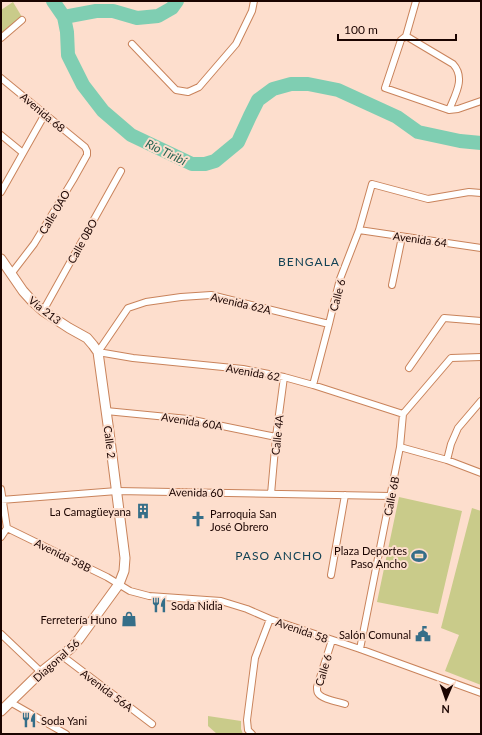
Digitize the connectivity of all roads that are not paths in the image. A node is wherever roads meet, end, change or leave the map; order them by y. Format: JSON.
{"nodes":[{"id":1,"x":254,"y":1,"type":"edge"},
{"id":2,"x":416,"y":1,"type":"edge"},
{"id":3,"x":22,"y":20,"type":"dead end"},
{"id":4,"x":406,"y":36,"type":"junction"},
{"id":5,"x":1,"y":38,"type":"edge"},
{"id":6,"x":132,"y":44,"type":"dead end"},
{"id":7,"x":1,"y":78,"type":"edge"},
{"id":8,"x":481,"y":101,"type":"edge"},
{"id":9,"x":449,"y":110,"type":"junction"},
{"id":10,"x":45,"y":114,"type":"junction"},
{"id":11,"x":1,"y":135,"type":"edge"},
{"id":12,"x":85,"y":147,"type":"joint"},
{"id":13,"x":23,"y":153,"type":"junction"},
{"id":14,"x":121,"y":171,"type":"dead end"},
{"id":15,"x":1,"y":192,"type":"edge"},
{"id":16,"x":481,"y":193,"type":"edge"},
{"id":17,"x":359,"y":230,"type":"junction"},
{"id":18,"x":402,"y":237,"type":"junction"},
{"id":19,"x":481,"y":248,"type":"edge"},
{"id":20,"x":1,"y":258,"type":"edge"},
{"id":21,"x":11,"y":274,"type":"junction"},
{"id":22,"x":392,"y":285,"type":"dead end"},
{"id":23,"x":43,"y":311,"type":"junction"},
{"id":24,"x":481,"y":321,"type":"edge"},
{"id":25,"x":329,"y":324,"type":"junction"},
{"id":26,"x":98,"y":352,"type":"junction"},
{"id":27,"x":481,"y":357,"type":"edge"},
{"id":28,"x":409,"y":368,"type":"dead end"},
{"id":29,"x":284,"y":377,"type":"junction"},
{"id":30,"x":314,"y":385,"type":"junction"},
{"id":31,"x":481,"y":401,"type":"edge"},
{"id":32,"x":106,"y":411,"type":"junction"},
{"id":33,"x":403,"y":414,"type":"junction"},
{"id":34,"x":276,"y":437,"type":"junction"},
{"id":35,"x":400,"y":447,"type":"junction"},
{"id":36,"x":447,"y":460,"type":"junction"},
{"id":37,"x":481,"y":474,"type":"edge"},
{"id":38,"x":1,"y":489,"type":"edge"},
{"id":39,"x":116,"y":491,"type":"junction"},
{"id":40,"x":271,"y":494,"type":"junction"},
{"id":41,"x":345,"y":495,"type":"junction"},
{"id":42,"x":390,"y":496,"type":"junction"},
{"id":43,"x":2,"y":500,"type":"edge"},
{"id":44,"x":7,"y":528,"type":"junction"},
{"id":45,"x":1,"y":537,"type":"edge"},
{"id":46,"x":331,"y":575,"type":"dead end"},
{"id":47,"x":119,"y":584,"type":"junction"},
{"id":48,"x":270,"y":619,"type":"junction"},
{"id":49,"x":1,"y":634,"type":"edge"},
{"id":50,"x":332,"y":640,"type":"junction"},
{"id":51,"x":360,"y":649,"type":"junction"},
{"id":52,"x":61,"y":655,"type":"junction"},
{"id":53,"x":41,"y":672,"type":"junction"},
{"id":54,"x":481,"y":693,"type":"edge"},
{"id":55,"x":10,"y":702,"type":"junction"},
{"id":56,"x":345,"y":704,"type":"dead end"},
{"id":57,"x":1,"y":711,"type":"edge"},
{"id":58,"x":152,"y":724,"type":"dead end"},
{"id":59,"x":66,"y":734,"type":"edge"},
{"id":60,"x":252,"y":734,"type":"edge"}],
"edges":[{"from":1,"to":6,"type":"street"},
{"from":2,"to":4,"type":"street"},
{"from":3,"to":5,"type":"street"},
{"from":4,"to":9,"type":"street"},
{"from":4,"to":9,"type":"street"},
{"from":7,"to":10,"type":"street","name":"Avenida 68"},
{"from":8,"to":9,"type":"street"},
{"from":10,"to":12,"type":"street","name":"Avenida 68"},
{"from":10,"to":13,"type":"street"},
{"from":11,"to":13,"type":"street"},
{"from":12,"to":21,"type":"street","name":"Calle 0AO"},
{"from":13,"to":15,"type":"street"},
{"from":14,"to":23,"type":"street","name":"Calle 0BO"},
{"from":16,"to":17,"type":"street","name":"Calle 6"},
{"from":17,"to":18,"type":"street","name":"Avenida 64"},
{"from":17,"to":25,"type":"street","name":"Calle 6"},
{"from":18,"to":19,"type":"street","name":"Avenida 64"},
{"from":18,"to":22,"type":"street"},
{"from":20,"to":21,"type":"main road","name":"Vía 213"},
{"from":21,"to":23,"type":"main road","name":"Vía 213"},
{"from":23,"to":26,"type":"main road","name":"Vía 213"},
{"from":24,"to":28,"type":"street"},
{"from":25,"to":26,"type":"street","name":"Avenida 62A"},
{"from":25,"to":30,"type":"street","name":"Calle 6"},
{"from":26,"to":29,"type":"street","name":"Avenida 62"},
{"from":26,"to":32,"type":"main road","name":"Calle 2"},
{"from":27,"to":33,"type":"street"},
{"from":29,"to":30,"type":"street","name":"Avenida 62"},
{"from":29,"to":34,"type":"street","name":"Calle 4A"},
{"from":30,"to":33,"type":"street","name":"Avenida 62"},
{"from":31,"to":36,"type":"street"},
{"from":32,"to":34,"type":"street","name":"Avenida 60A"},
{"from":32,"to":39,"type":"main road","name":"Calle 2"},
{"from":33,"to":35,"type":"street","name":"Calle 6B"},
{"from":34,"to":40,"type":"street","name":"Calle 4A"},
{"from":35,"to":36,"type":"street"},
{"from":35,"to":42,"type":"street","name":"Calle 6B"},
{"from":36,"to":37,"type":"street"},
{"from":38,"to":43,"type":"street"},
{"from":39,"to":40,"type":"street","name":"Avenida 60"},
{"from":39,"to":43,"type":"street","name":"Avenida 60"},
{"from":39,"to":47,"type":"main road","name":"Calle 2"},
{"from":40,"to":41,"type":"street","name":"Avenida 60"},
{"from":41,"to":42,"type":"street","name":"Avenida 60"},
{"from":41,"to":46,"type":"street"},
{"from":42,"to":51,"type":"street","name":"Calle 6B"},
{"from":43,"to":44,"type":"street"},
{"from":44,"to":45,"type":"street"},
{"from":44,"to":47,"type":"street","name":"Avenida 58B"},
{"from":47,"to":48,"type":"street","name":"Avenida 58"},
{"from":47,"to":52,"type":"main road","name":"Diagonal 56"},
{"from":48,"to":50,"type":"street","name":"Avenida 58"},
{"from":48,"to":60,"type":"street"},
{"from":49,"to":53,"type":"street"},
{"from":50,"to":51,"type":"street","name":"Avenida 58"},
{"from":50,"to":56,"type":"street","name":"Calle 6"},
{"from":51,"to":54,"type":"street","name":"Avenida 58"},
{"from":52,"to":53,"type":"main road","name":"Diagonal 56"},
{"from":52,"to":58,"type":"street","name":"Avenida 56A"},
{"from":53,"to":55,"type":"main road","name":"Diagonal 56"},
{"from":55,"to":57,"type":"main road","name":"Diagonal 56"},
{"from":55,"to":59,"type":"street"}]}
